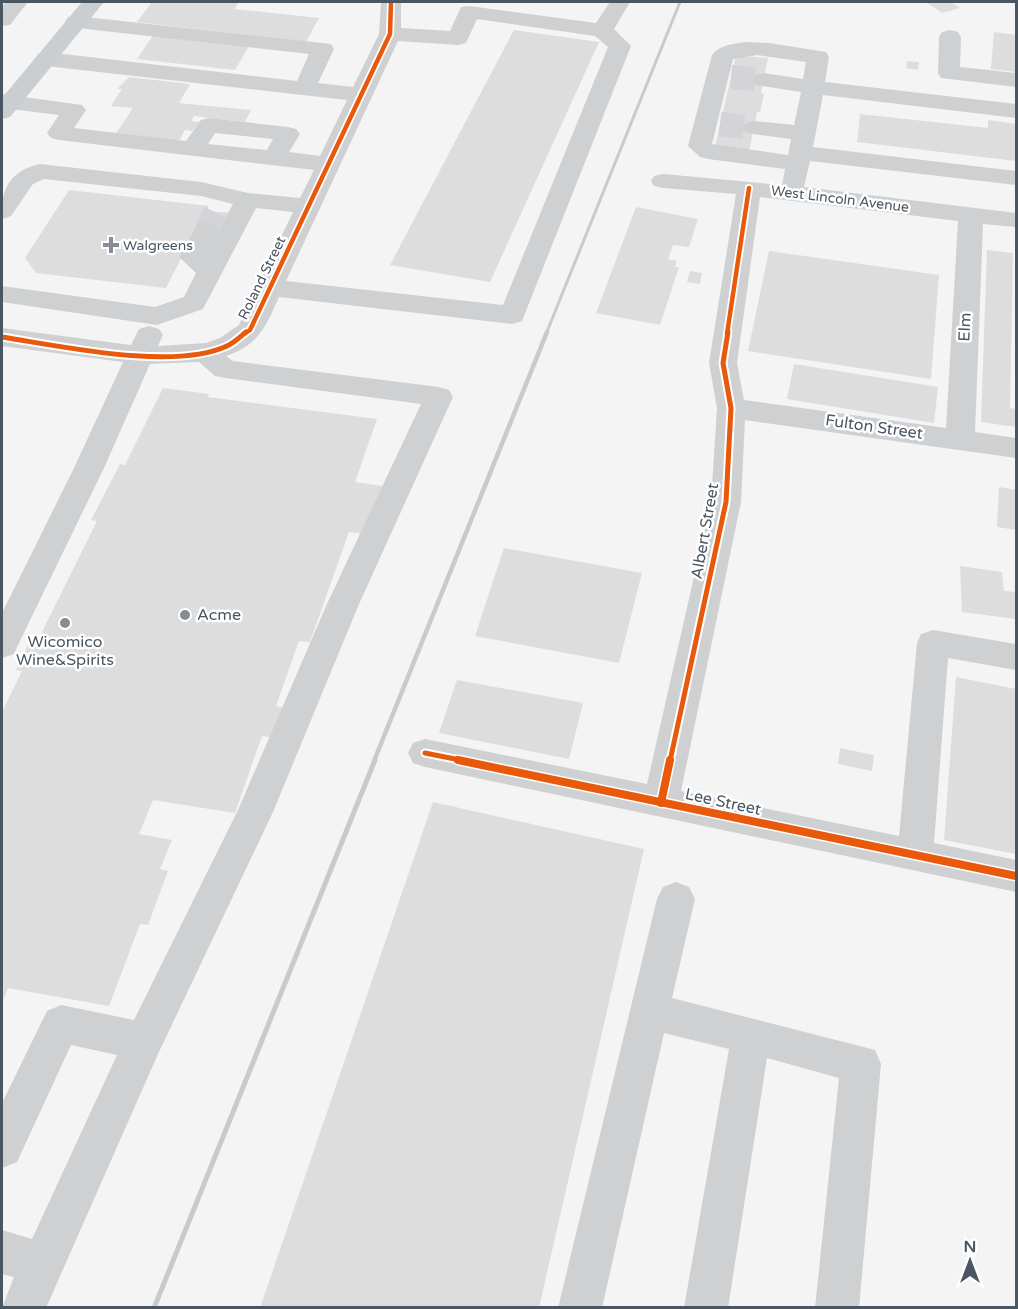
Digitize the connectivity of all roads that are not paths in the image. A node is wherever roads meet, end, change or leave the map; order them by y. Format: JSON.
{"nodes":[{"id":1,"x":17,"y":2,"type":"edge"},
{"id":2,"x":93,"y":2,"type":"edge"},
{"id":3,"x":391,"y":2,"type":"edge"},
{"id":4,"x":620,"y":2,"type":"edge"},
{"id":5,"x":2,"y":20,"type":"edge"},
{"id":6,"x":76,"y":22,"type":"junction"},
{"id":7,"x":602,"y":30,"type":"junction"},
{"id":8,"x":390,"y":34,"type":"junction"},
{"id":9,"x":950,"y":37,"type":"dead end"},
{"id":10,"x":45,"y":59,"type":"junction"},
{"id":11,"x":1017,"y":80,"type":"edge"},
{"id":12,"x":764,"y":81,"type":"tunnel mouth"},
{"id":13,"x":813,"y":87,"type":"junction"},
{"id":14,"x":304,"y":89,"type":"junction"},
{"id":15,"x":362,"y":95,"type":"junction"},
{"id":16,"x":4,"y":105,"type":"edge"},
{"id":17,"x":1017,"y":111,"type":"edge"},
{"id":18,"x":754,"y":128,"type":"tunnel mouth"},
{"id":19,"x":800,"y":150,"type":"junction"},
{"id":20,"x":329,"y":164,"type":"junction"},
{"id":21,"x":9,"y":175,"type":"edge"},
{"id":22,"x":1017,"y":178,"type":"edge"},
{"id":23,"x":663,"y":181,"type":"dead end"},
{"id":24,"x":750,"y":188,"type":"junction"},
{"id":25,"x":792,"y":193,"type":"junction"},
{"id":26,"x":246,"y":203,"type":"junction"},
{"id":27,"x":309,"y":206,"type":"junction"},
{"id":28,"x":2,"y":211,"type":"edge"},
{"id":29,"x":971,"y":216,"type":"junction"},
{"id":30,"x":1017,"y":220,"type":"edge"},
{"id":31,"x":211,"y":272,"type":"junction"},
{"id":32,"x":270,"y":288,"type":"junction"},
{"id":33,"x":2,"y":294,"type":"edge"},
{"id":34,"x":157,"y":316,"type":"junction"},
{"id":35,"x":2,"y":337,"type":"edge"},
{"id":36,"x":204,"y":352,"type":"junction"},
{"id":37,"x":141,"y":354,"type":"junction"},
{"id":38,"x":731,"y":408,"type":"junction"},
{"id":39,"x":960,"y":439,"type":"junction"},
{"id":40,"x":1017,"y":448,"type":"edge"},
{"id":41,"x":2,"y":645,"type":"edge"},
{"id":42,"x":1017,"y":657,"type":"edge"},
{"id":43,"x":425,"y":753,"type":"dead end"},
{"id":44,"x":660,"y":803,"type":"junction"},
{"id":45,"x":915,"y":855,"type":"junction"},
{"id":46,"x":1017,"y":876,"type":"edge"},
{"id":47,"x":676,"y":899,"type":"dead end"},
{"id":48,"x":650,"y":1011,"type":"junction"},
{"id":49,"x":751,"y":1035,"type":"junction"},
{"id":50,"x":144,"y":1041,"type":"junction"},
{"id":51,"x":2,"y":1147,"type":"edge"},
{"id":52,"x":2,"y":1252,"type":"edge"},
{"id":53,"x":43,"y":1264,"type":"junction"},
{"id":54,"x":23,"y":1308,"type":"edge"},
{"id":55,"x":580,"y":1308,"type":"edge"},
{"id":56,"x":706,"y":1308,"type":"edge"},
{"id":57,"x":837,"y":1308,"type":"edge"}],
"edges":[{"from":1,"to":5,"type":"street"},
{"from":2,"to":6,"type":"main road"},
{"from":3,"to":8,"type":"street","name":"Roland Street"},
{"from":4,"to":7,"type":"street"},
{"from":6,"to":10,"type":"main road"},
{"from":6,"to":14,"type":"street"},
{"from":7,"to":8,"type":"street"},
{"from":7,"to":32,"type":"street"},
{"from":8,"to":15,"type":"street","name":"Roland Street"},
{"from":9,"to":11,"type":"street"},
{"from":10,"to":14,"type":"street"},
{"from":10,"to":16,"type":"main road"},
{"from":12,"to":13,"type":"street"},
{"from":13,"to":17,"type":"street"},
{"from":13,"to":19,"type":"street"},
{"from":13,"to":19,"type":"street"},
{"from":14,"to":15,"type":"street"},
{"from":15,"to":20,"type":"street","name":"Roland Street"},
{"from":16,"to":20,"type":"street"},
{"from":18,"to":19,"type":"street"},
{"from":19,"to":22,"type":"street"},
{"from":19,"to":25,"type":"street"},
{"from":20,"to":27,"type":"street","name":"Roland Street"},
{"from":21,"to":26,"type":"street"},
{"from":21,"to":28,"type":"street"},
{"from":23,"to":24,"type":"street","name":"West Lincoln Avenue"},
{"from":24,"to":25,"type":"street","name":"West Lincoln Avenue"},
{"from":24,"to":38,"type":"street","name":"Albert Street"},
{"from":25,"to":29,"type":"street","name":"West Lincoln Avenue"},
{"from":26,"to":27,"type":"street"},
{"from":26,"to":31,"type":"street"},
{"from":26,"to":31,"type":"street"},
{"from":27,"to":32,"type":"street","name":"Roland Street"},
{"from":29,"to":30,"type":"street","name":"West Lincoln Avenue"},
{"from":29,"to":39,"type":"street","name":"Elm"},
{"from":31,"to":34,"type":"street"},
{"from":32,"to":36,"type":"street","name":"Roland Street"},
{"from":33,"to":34,"type":"street"},
{"from":34,"to":37,"type":"street"},
{"from":35,"to":37,"type":"street","name":"Roland Street"},
{"from":36,"to":37,"type":"street","name":"Roland Street"},
{"from":36,"to":50,"type":"street"},
{"from":37,"to":41,"type":"street"},
{"from":38,"to":39,"type":"street","name":"Fulton Street"},
{"from":38,"to":44,"type":"street","name":"Albert Street"},
{"from":39,"to":40,"type":"street","name":"Fulton Street"},
{"from":42,"to":45,"type":"street"},
{"from":43,"to":44,"type":"street","name":"Lee Street"},
{"from":44,"to":45,"type":"street","name":"Lee Street"},
{"from":45,"to":46,"type":"street","name":"Lee Street"},
{"from":47,"to":48,"type":"street"},
{"from":48,"to":49,"type":"street"},
{"from":48,"to":55,"type":"street"},
{"from":49,"to":56,"type":"street"},
{"from":49,"to":57,"type":"street"},
{"from":50,"to":51,"type":"street"},
{"from":50,"to":53,"type":"street"},
{"from":52,"to":53,"type":"street"},
{"from":53,"to":54,"type":"street"}]}
